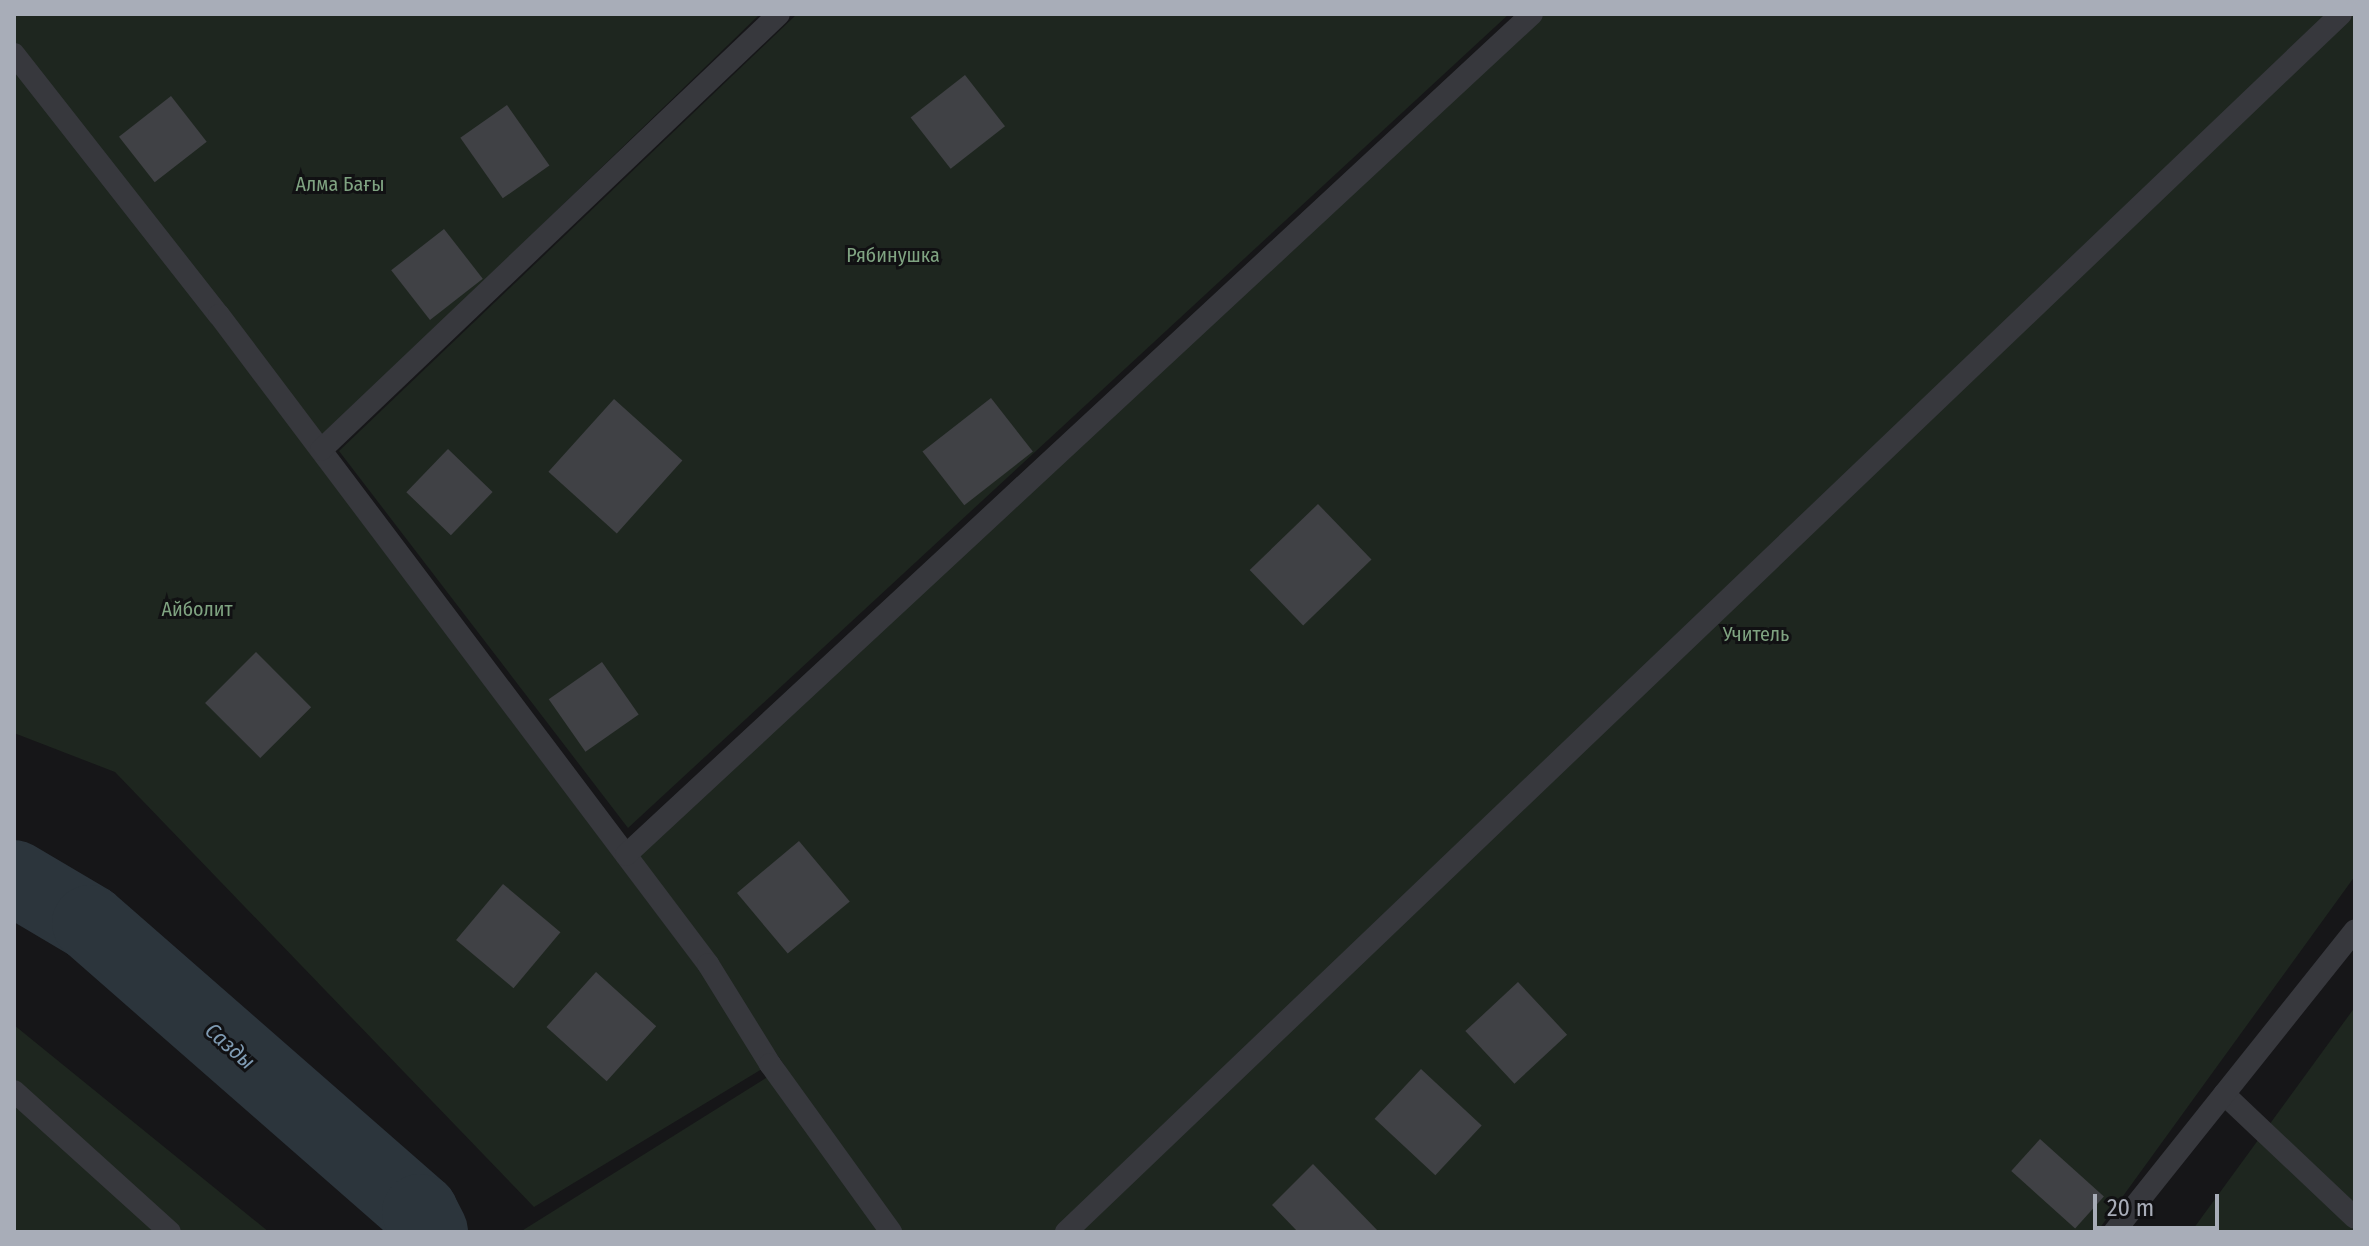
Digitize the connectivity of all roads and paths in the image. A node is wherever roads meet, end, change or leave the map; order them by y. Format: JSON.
{"nodes":[{"id":1,"x":779,"y":14,"type":"edge"},
{"id":2,"x":1532,"y":14,"type":"edge"},
{"id":3,"x":2341,"y":14,"type":"edge"},
{"id":4,"x":14,"y":54,"type":"edge"},
{"id":5,"x":321,"y":450,"type":"junction"},
{"id":6,"x":626,"y":855,"type":"junction"},
{"id":7,"x":2355,"y":930,"type":"edge"},
{"id":8,"x":14,"y":1091,"type":"edge"},
{"id":9,"x":2224,"y":1094,"type":"junction"},
{"id":10,"x":2355,"y":1218,"type":"edge"},
{"id":11,"x":170,"y":1232,"type":"edge"},
{"id":12,"x":891,"y":1232,"type":"edge"},
{"id":13,"x":1066,"y":1232,"type":"edge"},
{"id":14,"x":2114,"y":1232,"type":"edge"}],
"edges":[{"from":1,"to":5,"type":"lane"},
{"from":2,"to":6,"type":"lane"},
{"from":3,"to":13,"type":"lane"},
{"from":4,"to":5,"type":"lane"},
{"from":5,"to":6,"type":"lane"},
{"from":6,"to":12,"type":"lane"},
{"from":7,"to":9,"type":"lane"},
{"from":8,"to":11,"type":"lane"},
{"from":9,"to":10,"type":"lane"},
{"from":9,"to":14,"type":"lane"}]}
